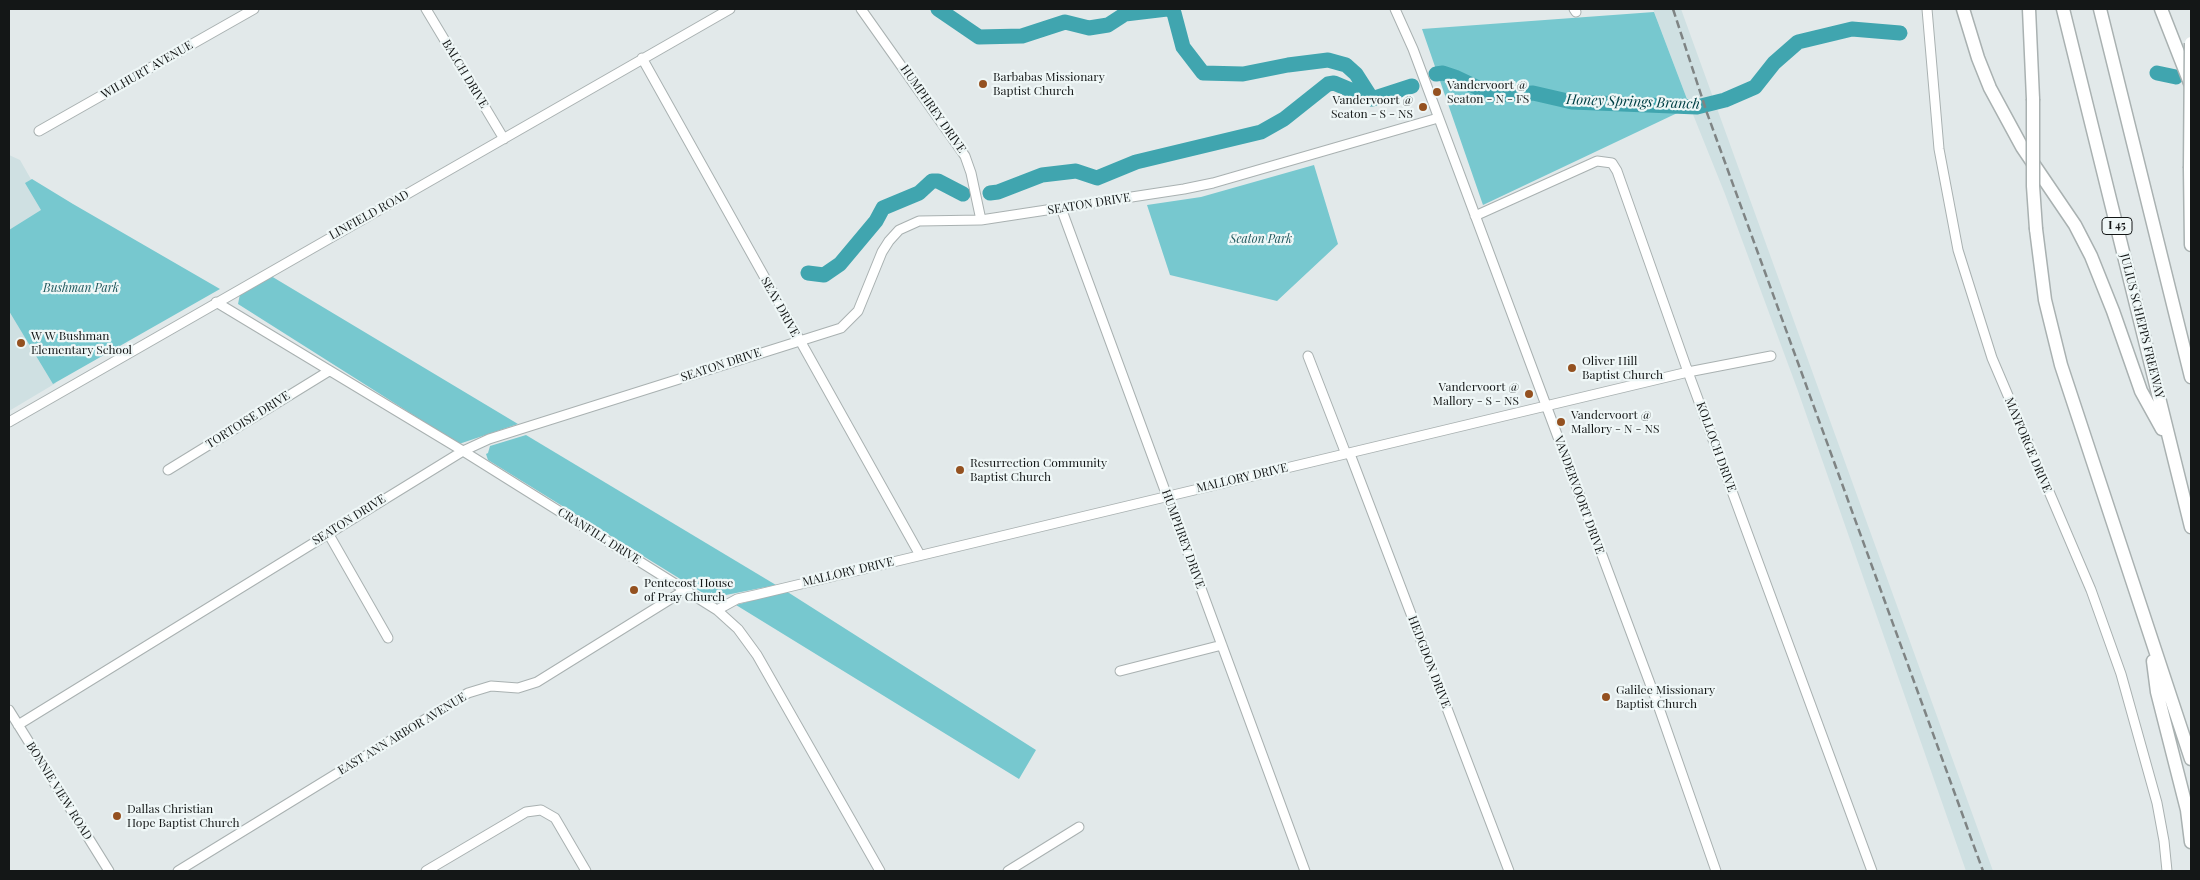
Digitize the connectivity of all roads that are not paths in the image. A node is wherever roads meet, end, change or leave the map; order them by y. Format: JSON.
{"nodes":[{"id":1,"x":254,"y":9,"type":"edge"},
{"id":2,"x":426,"y":9,"type":"edge"},
{"id":3,"x":730,"y":9,"type":"edge"},
{"id":4,"x":860,"y":9,"type":"edge"},
{"id":5,"x":1395,"y":9,"type":"edge"},
{"id":6,"x":1927,"y":9,"type":"edge"},
{"id":7,"x":1964,"y":9,"type":"edge"},
{"id":8,"x":2029,"y":9,"type":"edge"},
{"id":9,"x":2063,"y":9,"type":"edge"},
{"id":10,"x":2100,"y":9,"type":"edge"},
{"id":11,"x":2161,"y":9,"type":"edge"},
{"id":12,"x":2191,"y":43,"type":"edge"},
{"id":13,"x":642,"y":58,"type":"junction"},
{"id":14,"x":2191,"y":86,"type":"edge"},
{"id":15,"x":1438,"y":118,"type":"junction"},
{"id":16,"x":40,"y":131,"type":"dead end"},
{"id":17,"x":504,"y":140,"type":"junction"},
{"id":18,"x":1061,"y":208,"type":"junction"},
{"id":19,"x":1475,"y":216,"type":"junction"},
{"id":20,"x":981,"y":220,"type":"junction"},
{"id":21,"x":2191,"y":245,"type":"edge"},
{"id":22,"x":216,"y":302,"type":"junction"},
{"id":23,"x":799,"y":341,"type":"junction"},
{"id":24,"x":1308,"y":356,"type":"dead end"},
{"id":25,"x":1771,"y":356,"type":"dead end"},
{"id":26,"x":329,"y":370,"type":"junction"},
{"id":27,"x":1688,"y":372,"type":"junction"},
{"id":28,"x":2191,"y":377,"type":"edge"},
{"id":29,"x":1547,"y":406,"type":"junction"},
{"id":30,"x":9,"y":422,"type":"edge"},
{"id":31,"x":2171,"y":444,"type":"junction"},
{"id":32,"x":463,"y":451,"type":"junction"},
{"id":33,"x":1348,"y":454,"type":"junction"},
{"id":34,"x":168,"y":470,"type":"dead end"},
{"id":35,"x":1167,"y":495,"type":"junction"},
{"id":36,"x":2191,"y":527,"type":"edge"},
{"id":37,"x":328,"y":533,"type":"junction"},
{"id":38,"x":920,"y":555,"type":"junction"},
{"id":39,"x":685,"y":590,"type":"junction"},
{"id":40,"x":717,"y":610,"type":"junction"},
{"id":41,"x":2148,"y":631,"type":"junction"},
{"id":42,"x":388,"y":638,"type":"dead end"},
{"id":43,"x":1222,"y":645,"type":"junction"},
{"id":44,"x":1120,"y":670,"type":"dead end"},
{"id":45,"x":9,"y":710,"type":"edge"},
{"id":46,"x":18,"y":725,"type":"junction"},
{"id":47,"x":2191,"y":759,"type":"edge"},
{"id":48,"x":1079,"y":827,"type":"dead end"},
{"id":49,"x":2191,"y":842,"type":"edge"},
{"id":50,"x":108,"y":871,"type":"edge"},
{"id":51,"x":178,"y":871,"type":"edge"},
{"id":52,"x":426,"y":871,"type":"edge"},
{"id":53,"x":586,"y":871,"type":"edge"},
{"id":54,"x":880,"y":871,"type":"edge"},
{"id":55,"x":1008,"y":871,"type":"edge"},
{"id":56,"x":1305,"y":871,"type":"edge"},
{"id":57,"x":1509,"y":871,"type":"edge"},
{"id":58,"x":1716,"y":871,"type":"edge"},
{"id":59,"x":1872,"y":871,"type":"edge"},
{"id":60,"x":2167,"y":871,"type":"edge"}],
"edges":[{"from":1,"to":16,"type":"street","name":"WILHURT AVENUE"},
{"from":2,"to":17,"type":"street","name":"BALCH DRIVE"},
{"from":3,"to":13,"type":"street","name":"LINFIELD ROAD"},
{"from":4,"to":20,"type":"street","name":"HUMPHREY DRIVE"},
{"from":5,"to":15,"type":"street","name":"VANDERVOORT DRIVE"},
{"from":6,"to":60,"type":"street","name":"MAYFORGE DRIVE"},
{"from":7,"to":31,"type":"highway"},
{"from":8,"to":41,"type":"highway","bridge":true},
{"from":9,"to":31,"type":"highway","name":"JULIUS SCHEPPS FREEWAY","number":"I 45"},
{"from":10,"to":28,"type":"highway"},
{"from":11,"to":14,"type":"highway"},
{"from":12,"to":21,"type":"highway","bridge":true},
{"from":13,"to":17,"type":"street","name":"LINFIELD ROAD"},
{"from":13,"to":23,"type":"street","name":"SEAY DRIVE"},
{"from":15,"to":18,"type":"street","name":"SEATON DRIVE"},
{"from":15,"to":19,"type":"street","name":"VANDERVOORT DRIVE"},
{"from":17,"to":22,"type":"street","name":"LINFIELD ROAD"},
{"from":18,"to":20,"type":"street","name":"SEATON DRIVE"},
{"from":18,"to":35,"type":"street","name":"HUMPHREY DRIVE"},
{"from":19,"to":27,"type":"street","name":"KOLLOCH DRIVE"},
{"from":19,"to":29,"type":"street","name":"VANDERVOORT DRIVE"},
{"from":20,"to":23,"type":"street","name":"SEATON DRIVE"},
{"from":22,"to":26,"type":"street","name":"CRANFILL DRIVE"},
{"from":22,"to":30,"type":"street","name":"LINFIELD ROAD"},
{"from":23,"to":32,"type":"street","name":"SEATON DRIVE"},
{"from":23,"to":38,"type":"street","name":"SEAY DRIVE"},
{"from":24,"to":33,"type":"street","name":"HEDGDON DRIVE"},
{"from":25,"to":27,"type":"street","name":"MALLORY DRIVE"},
{"from":26,"to":32,"type":"street","name":"CRANFILL DRIVE"},
{"from":26,"to":34,"type":"street","name":"TORTOISE DRIVE"},
{"from":27,"to":29,"type":"street","name":"MALLORY DRIVE"},
{"from":27,"to":59,"type":"street","name":"KOLLOCH DRIVE"},
{"from":29,"to":33,"type":"street","name":"MALLORY DRIVE"},
{"from":29,"to":58,"type":"street","name":"VANDERVOORT DRIVE"},
{"from":31,"to":36,"type":"highway","name":"JULIUS SCHEPPS FREEWAY","number":"I 45"},
{"from":32,"to":37,"type":"street","name":"SEATON DRIVE"},
{"from":32,"to":39,"type":"street","name":"CRANFILL DRIVE"},
{"from":33,"to":35,"type":"street","name":"MALLORY DRIVE"},
{"from":33,"to":57,"type":"street","name":"HEDGDON DRIVE"},
{"from":35,"to":38,"type":"street","name":"MALLORY DRIVE"},
{"from":35,"to":43,"type":"street","name":"HUMPHREY DRIVE"},
{"from":37,"to":42,"type":"street"},
{"from":37,"to":46,"type":"street","name":"SEATON DRIVE"},
{"from":38,"to":40,"type":"street","name":"MALLORY DRIVE"},
{"from":39,"to":40,"type":"street","name":"CRANFILL DRIVE"},
{"from":39,"to":51,"type":"street","name":"EAST ANN ARBOR AVENUE"},
{"from":40,"to":54,"type":"street","name":"CRANFILL DRIVE"},
{"from":41,"to":47,"type":"highway"},
{"from":41,"to":49,"type":"highway"},
{"from":43,"to":44,"type":"street"},
{"from":43,"to":56,"type":"street","name":"HUMPHREY DRIVE"},
{"from":45,"to":46,"type":"street","name":"BONNIE VIEW ROAD"},
{"from":46,"to":50,"type":"street","name":"BONNIE VIEW ROAD"},
{"from":48,"to":55,"type":"street"},
{"from":52,"to":53,"type":"street"}]}
